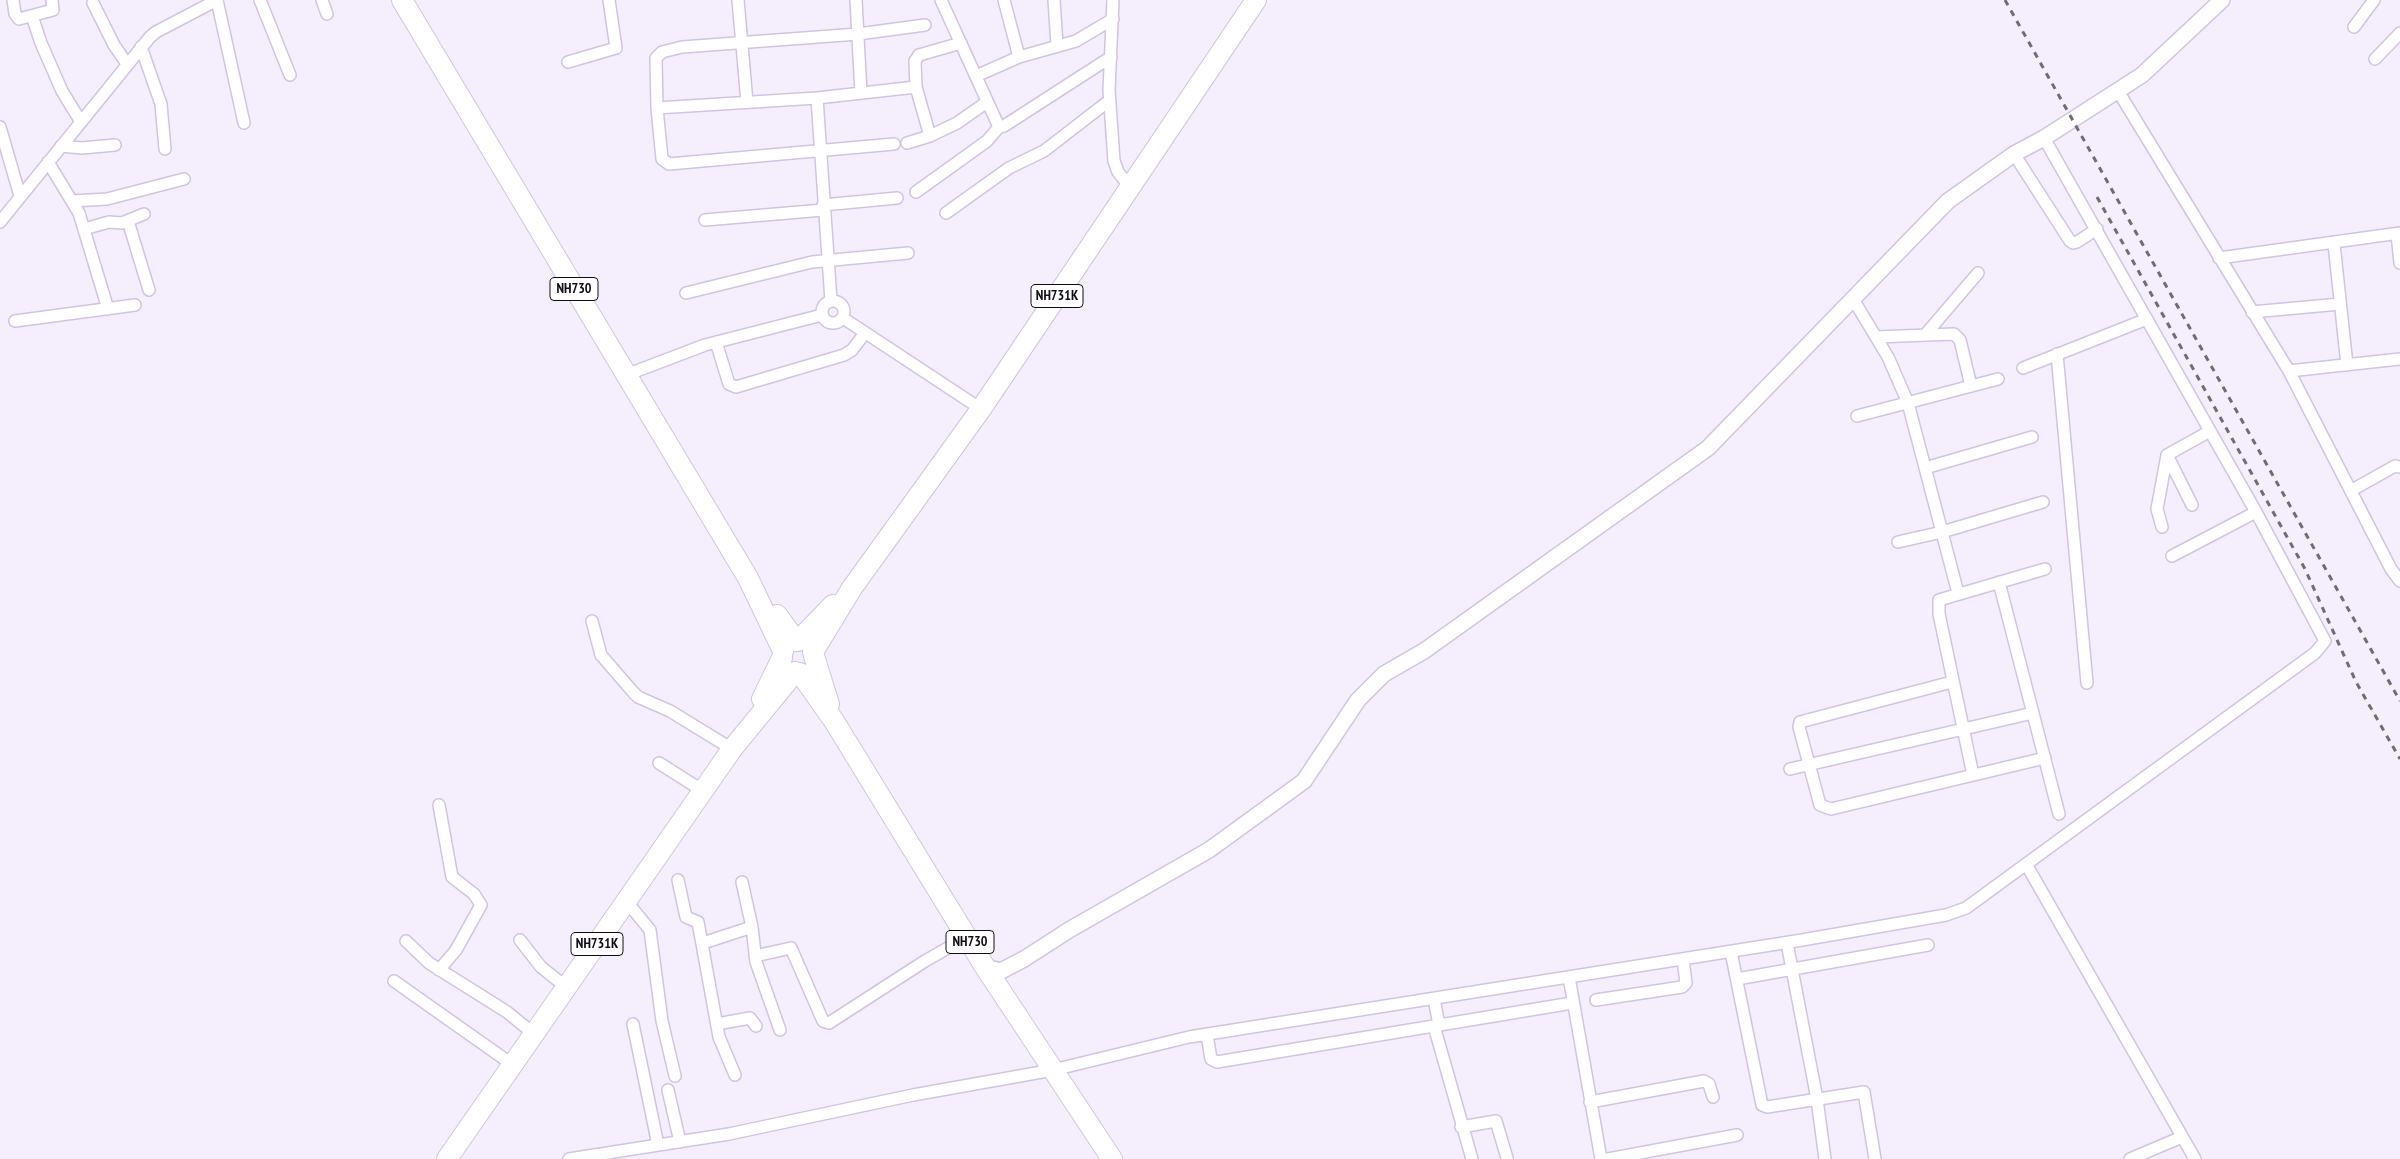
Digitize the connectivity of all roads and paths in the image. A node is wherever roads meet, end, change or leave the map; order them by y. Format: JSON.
{"nodes":[{"id":1,"x":13,"y":0,"type":"edge"},
{"id":2,"x":52,"y":0,"type":"edge"},
{"id":3,"x":217,"y":0,"type":"edge"},
{"id":4,"x":260,"y":0,"type":"edge"},
{"id":5,"x":322,"y":0,"type":"edge"},
{"id":6,"x":402,"y":0,"type":"edge"},
{"id":7,"x":609,"y":0,"type":"edge"},
{"id":8,"x":738,"y":0,"type":"edge"},
{"id":9,"x":856,"y":0,"type":"edge"},
{"id":10,"x":941,"y":0,"type":"edge"},
{"id":11,"x":1004,"y":0,"type":"edge"},
{"id":12,"x":1054,"y":0,"type":"edge"},
{"id":13,"x":1113,"y":0,"type":"edge"},
{"id":14,"x":1256,"y":0,"type":"edge"},
{"id":15,"x":2222,"y":0,"type":"edge"},
{"id":16,"x":2374,"y":0,"type":"edge"},
{"id":17,"x":93,"y":3,"type":"dead end"},
{"id":18,"x":327,"y":14,"type":"dead end"},
{"id":19,"x":32,"y":16,"type":"junction"},
{"id":20,"x":1113,"y":19,"type":"junction"},
{"id":21,"x":925,"y":25,"type":"dead end"},
{"id":22,"x":2354,"y":27,"type":"dead end"},
{"id":23,"x":2400,"y":33,"type":"edge"},
{"id":24,"x":858,"y":34,"type":"junction"},
{"id":25,"x":742,"y":42,"type":"junction"},
{"id":26,"x":961,"y":43,"type":"junction"},
{"id":27,"x":1057,"y":45,"type":"junction"},
{"id":28,"x":141,"y":47,"type":"junction"},
{"id":29,"x":1110,"y":56,"type":"junction"},
{"id":30,"x":1018,"y":57,"type":"junction"},
{"id":31,"x":2375,"y":59,"type":"dead end"},
{"id":32,"x":568,"y":62,"type":"dead end"},
{"id":33,"x":127,"y":64,"type":"junction"},
{"id":34,"x":290,"y":75,"type":"dead end"},
{"id":35,"x":976,"y":76,"type":"junction"},
{"id":36,"x":916,"y":87,"type":"junction"},
{"id":37,"x":2118,"y":91,"type":"junction"},
{"id":38,"x":861,"y":93,"type":"junction"},
{"id":39,"x":817,"y":98,"type":"junction"},
{"id":40,"x":1110,"y":100,"type":"junction"},
{"id":41,"x":747,"y":102,"type":"junction"},
{"id":42,"x":987,"y":102,"type":"junction"},
{"id":43,"x":657,"y":108,"type":"junction"},
{"id":44,"x":81,"y":122,"type":"junction"},
{"id":45,"x":244,"y":123,"type":"dead end"},
{"id":46,"x":0,"y":127,"type":"edge"},
{"id":47,"x":998,"y":127,"type":"junction"},
{"id":48,"x":930,"y":136,"type":"junction"},
{"id":49,"x":2044,"y":138,"type":"junction"},
{"id":50,"x":907,"y":143,"type":"dead end"},
{"id":51,"x":894,"y":144,"type":"dead end"},
{"id":52,"x":115,"y":145,"type":"dead end"},
{"id":53,"x":61,"y":146,"type":"junction"},
{"id":54,"x":165,"y":148,"type":"dead end"},
{"id":55,"x":820,"y":152,"type":"junction"},
{"id":56,"x":2014,"y":154,"type":"junction"},
{"id":57,"x":48,"y":162,"type":"junction"},
{"id":58,"x":184,"y":179,"type":"dead end"},
{"id":59,"x":1130,"y":188,"type":"junction"},
{"id":60,"x":916,"y":192,"type":"dead end"},
{"id":61,"x":20,"y":196,"type":"junction"},
{"id":62,"x":898,"y":198,"type":"dead end"},
{"id":63,"x":72,"y":201,"type":"junction"},
{"id":64,"x":823,"y":208,"type":"junction"},
{"id":65,"x":946,"y":213,"type":"dead end"},
{"id":66,"x":144,"y":214,"type":"dead end"},
{"id":67,"x":704,"y":220,"type":"dead end"},
{"id":68,"x":128,"y":221,"type":"junction"},
{"id":69,"x":0,"y":222,"type":"edge"},
{"id":70,"x":84,"y":229,"type":"junction"},
{"id":71,"x":2097,"y":229,"type":"junction"},
{"id":72,"x":2398,"y":234,"type":"edge"},
{"id":73,"x":2334,"y":244,"type":"junction"},
{"id":74,"x":908,"y":253,"type":"dead end"},
{"id":75,"x":2220,"y":258,"type":"junction"},
{"id":76,"x":828,"y":262,"type":"junction"},
{"id":77,"x":2400,"y":263,"type":"edge"},
{"id":78,"x":1978,"y":273,"type":"dead end"},
{"id":79,"x":149,"y":290,"type":"dead end"},
{"id":80,"x":686,"y":293,"type":"dead end"},
{"id":81,"x":1853,"y":299,"type":"junction"},
{"id":82,"x":831,"y":301,"type":"junction"},
{"id":83,"x":2340,"y":304,"type":"junction"},
{"id":84,"x":135,"y":305,"type":"dead end"},
{"id":85,"x":108,"y":309,"type":"junction"},
{"id":86,"x":2252,"y":312,"type":"junction"},
{"id":87,"x":822,"y":315,"type":"junction"},
{"id":88,"x":843,"y":318,"type":"junction"},
{"id":89,"x":2147,"y":319,"type":"junction"},
{"id":90,"x":15,"y":321,"type":"dead end"},
{"id":91,"x":865,"y":333,"type":"junction"},
{"id":92,"x":1925,"y":335,"type":"junction"},
{"id":93,"x":1876,"y":337,"type":"junction"},
{"id":94,"x":716,"y":342,"type":"junction"},
{"id":95,"x":2057,"y":354,"type":"junction"},
{"id":96,"x":2400,"y":359,"type":"edge"},
{"id":97,"x":2347,"y":364,"type":"junction"},
{"id":98,"x":2023,"y":368,"type":"dead end"},
{"id":99,"x":2289,"y":371,"type":"junction"},
{"id":100,"x":626,"y":375,"type":"junction"},
{"id":101,"x":1998,"y":379,"type":"dead end"},
{"id":102,"x":1971,"y":386,"type":"junction"},
{"id":103,"x":1908,"y":403,"type":"junction"},
{"id":104,"x":980,"y":409,"type":"junction"},
{"id":105,"x":1857,"y":416,"type":"dead end"},
{"id":106,"x":2210,"y":431,"type":"junction"},
{"id":107,"x":2032,"y":437,"type":"dead end"},
{"id":108,"x":2166,"y":455,"type":"junction"},
{"id":109,"x":2400,"y":467,"type":"edge"},
{"id":110,"x":1925,"y":468,"type":"junction"},
{"id":111,"x":2352,"y":490,"type":"junction"},
{"id":112,"x":2043,"y":502,"type":"dead end"},
{"id":113,"x":2192,"y":505,"type":"dead end"},
{"id":114,"x":2256,"y":512,"type":"junction"},
{"id":115,"x":2162,"y":527,"type":"dead end"},
{"id":116,"x":1942,"y":532,"type":"junction"},
{"id":117,"x":1898,"y":542,"type":"dead end"},
{"id":118,"x":2172,"y":556,"type":"dead end"},
{"id":119,"x":2045,"y":569,"type":"dead end"},
{"id":120,"x":748,"y":578,"type":"junction"},
{"id":121,"x":2400,"y":581,"type":"edge"},
{"id":122,"x":1999,"y":582,"type":"junction"},
{"id":123,"x":852,"y":588,"type":"junction"},
{"id":124,"x":1958,"y":593,"type":"junction"},
{"id":125,"x":778,"y":617,"type":"junction"},
{"id":126,"x":819,"y":618,"type":"junction"},
{"id":127,"x":592,"y":621,"type":"dead end"},
{"id":128,"x":798,"y":655,"type":"junction"},
{"id":129,"x":1952,"y":682,"type":"junction"},
{"id":130,"x":2087,"y":683,"type":"dead end"},
{"id":131,"x":2033,"y":713,"type":"junction"},
{"id":132,"x":1962,"y":728,"type":"junction"},
{"id":133,"x":732,"y":749,"type":"junction"},
{"id":134,"x":2045,"y":758,"type":"junction"},
{"id":135,"x":659,"y":763,"type":"dead end"},
{"id":136,"x":1810,"y":765,"type":"junction"},
{"id":137,"x":1790,"y":769,"type":"dead end"},
{"id":138,"x":1973,"y":775,"type":"junction"},
{"id":139,"x":703,"y":792,"type":"junction"},
{"id":140,"x":439,"y":805,"type":"dead end"},
{"id":141,"x":2059,"y":814,"type":"dead end"},
{"id":142,"x":2026,"y":864,"type":"junction"},
{"id":143,"x":678,"y":880,"type":"dead end"},
{"id":144,"x":742,"y":882,"type":"dead end"},
{"id":145,"x":628,"y":902,"type":"junction"},
{"id":146,"x":752,"y":927,"type":"junction"},
{"id":147,"x":967,"y":937,"type":"junction"},
{"id":148,"x":520,"y":940,"type":"dead end"},
{"id":149,"x":406,"y":941,"type":"dead end"},
{"id":150,"x":703,"y":943,"type":"junction"},
{"id":151,"x":1787,"y":943,"type":"junction"},
{"id":152,"x":1928,"y":945,"type":"dead end"},
{"id":153,"x":1732,"y":952,"type":"junction"},
{"id":154,"x":755,"y":956,"type":"junction"},
{"id":155,"x":1024,"y":959,"type":"junction"},
{"id":156,"x":1683,"y":959,"type":"junction"},
{"id":157,"x":985,"y":966,"type":"junction"},
{"id":158,"x":439,"y":970,"type":"junction"},
{"id":159,"x":1792,"y":970,"type":"junction"},
{"id":160,"x":1569,"y":978,"type":"junction"},
{"id":161,"x":1736,"y":979,"type":"junction"},
{"id":162,"x":394,"y":981,"type":"dead end"},
{"id":163,"x":566,"y":987,"type":"junction"},
{"id":164,"x":1003,"y":993,"type":"junction"},
{"id":165,"x":1434,"y":998,"type":"junction"},
{"id":166,"x":1596,"y":1000,"type":"dead end"},
{"id":167,"x":1572,"y":1002,"type":"junction"},
{"id":168,"x":633,"y":1024,"type":"dead end"},
{"id":169,"x":717,"y":1024,"type":"junction"},
{"id":170,"x":756,"y":1026,"type":"dead end"},
{"id":171,"x":1436,"y":1026,"type":"junction"},
{"id":172,"x":780,"y":1030,"type":"dead end"},
{"id":173,"x":534,"y":1034,"type":"junction"},
{"id":174,"x":1207,"y":1035,"type":"junction"},
{"id":175,"x":513,"y":1065,"type":"junction"},
{"id":176,"x":1053,"y":1070,"type":"junction"},
{"id":177,"x":735,"y":1075,"type":"dead end"},
{"id":178,"x":674,"y":1076,"type":"dead end"},
{"id":179,"x":668,"y":1090,"type":"dead end"},
{"id":180,"x":1713,"y":1097,"type":"dead end"},
{"id":181,"x":1817,"y":1099,"type":"junction"},
{"id":182,"x":1590,"y":1102,"type":"junction"},
{"id":183,"x":1462,"y":1128,"type":"junction"},
{"id":184,"x":1737,"y":1135,"type":"dead end"},
{"id":185,"x":2182,"y":1137,"type":"junction"},
{"id":186,"x":680,"y":1142,"type":"junction"},
{"id":187,"x":658,"y":1145,"type":"junction"},
{"id":188,"x":1508,"y":1158,"type":"dead end"},
{"id":189,"x":447,"y":1159,"type":"edge"},
{"id":190,"x":569,"y":1159,"type":"edge"},
{"id":191,"x":1112,"y":1159,"type":"edge"},
{"id":192,"x":1472,"y":1159,"type":"edge"},
{"id":193,"x":1601,"y":1159,"type":"edge"},
{"id":194,"x":1608,"y":1159,"type":"edge"},
{"id":195,"x":1825,"y":1159,"type":"edge"},
{"id":196,"x":1875,"y":1159,"type":"edge"},
{"id":197,"x":2130,"y":1159,"type":"edge"},
{"id":198,"x":2195,"y":1159,"type":"edge"}],
"edges":[{"from":1,"to":19,"type":"street"},
{"from":2,"to":19,"type":"street"},
{"from":3,"to":28,"type":"street"},
{"from":3,"to":45,"type":"street"},
{"from":4,"to":34,"type":"street"},
{"from":5,"to":18,"type":"street"},
{"from":6,"to":100,"type":"highway","number":"NH730"},
{"from":7,"to":32,"type":"street"},
{"from":8,"to":25,"type":"street"},
{"from":9,"to":24,"type":"street"},
{"from":10,"to":26,"type":"street"},
{"from":11,"to":30,"type":"street"},
{"from":12,"to":27,"type":"street"},
{"from":13,"to":20,"type":"street"},
{"from":14,"to":59,"type":"highway","number":"NH731K"},
{"from":15,"to":37,"type":"street"},
{"from":16,"to":22,"type":"street"},
{"from":17,"to":33,"type":"street"},
{"from":19,"to":44,"type":"street"},
{"from":20,"to":27,"type":"street"},
{"from":20,"to":29,"type":"street"},
{"from":21,"to":24,"type":"street"},
{"from":23,"to":31,"type":"street"},
{"from":24,"to":25,"type":"street"},
{"from":24,"to":38,"type":"street"},
{"from":25,"to":41,"type":"street"},
{"from":25,"to":43,"type":"street"},
{"from":26,"to":35,"type":"street"},
{"from":26,"to":36,"type":"street"},
{"from":27,"to":30,"type":"street"},
{"from":28,"to":33,"type":"street"},
{"from":28,"to":54,"type":"street"},
{"from":29,"to":40,"type":"street"},
{"from":29,"to":47,"type":"street"},
{"from":30,"to":35,"type":"street"},
{"from":33,"to":44,"type":"street"},
{"from":35,"to":42,"type":"street"},
{"from":36,"to":38,"type":"street"},
{"from":36,"to":48,"type":"street"},
{"from":37,"to":49,"type":"street"},
{"from":37,"to":75,"type":"street"},
{"from":38,"to":39,"type":"street"},
{"from":39,"to":41,"type":"street"},
{"from":39,"to":55,"type":"street"},
{"from":40,"to":59,"type":"street"},
{"from":40,"to":65,"type":"street"},
{"from":41,"to":43,"type":"street"},
{"from":42,"to":47,"type":"street"},
{"from":42,"to":48,"type":"street"},
{"from":43,"to":55,"type":"street"},
{"from":44,"to":53,"type":"street"},
{"from":46,"to":61,"type":"street"},
{"from":47,"to":60,"type":"street"},
{"from":48,"to":50,"type":"street"},
{"from":49,"to":56,"type":"street"},
{"from":49,"to":71,"type":"street"},
{"from":51,"to":55,"type":"street"},
{"from":52,"to":53,"type":"street"},
{"from":53,"to":57,"type":"street"},
{"from":55,"to":64,"type":"street"},
{"from":56,"to":71,"type":"street"},
{"from":56,"to":81,"type":"street"},
{"from":57,"to":61,"type":"street"},
{"from":57,"to":63,"type":"street"},
{"from":58,"to":63,"type":"street"},
{"from":59,"to":104,"type":"highway","number":"NH731K"},
{"from":61,"to":69,"type":"street"},
{"from":62,"to":64,"type":"street"},
{"from":63,"to":70,"type":"street"},
{"from":64,"to":67,"type":"street"},
{"from":64,"to":76,"type":"street"},
{"from":66,"to":68,"type":"street"},
{"from":68,"to":70,"type":"street"},
{"from":68,"to":79,"type":"street"},
{"from":70,"to":85,"type":"street"},
{"from":71,"to":89,"type":"street"},
{"from":72,"to":73,"type":"street"},
{"from":72,"to":77,"type":"street"},
{"from":73,"to":75,"type":"street"},
{"from":73,"to":83,"type":"street"},
{"from":74,"to":76,"type":"street"},
{"from":75,"to":86,"type":"street"},
{"from":76,"to":80,"type":"street"},
{"from":76,"to":82,"type":"street"},
{"from":78,"to":92,"type":"street"},
{"from":81,"to":93,"type":"street"},
{"from":81,"to":155,"type":"street"},
{"from":82,"to":87,"type":"street"},
{"from":82,"to":88,"type":"street"},
{"from":83,"to":86,"type":"street"},
{"from":83,"to":97,"type":"street"},
{"from":84,"to":85,"type":"street"},
{"from":85,"to":90,"type":"street"},
{"from":86,"to":99,"type":"street"},
{"from":87,"to":88,"type":"street"},
{"from":87,"to":94,"type":"street"},
{"from":88,"to":91,"type":"street"},
{"from":89,"to":95,"type":"street"},
{"from":89,"to":106,"type":"street"},
{"from":91,"to":94,"type":"street"},
{"from":91,"to":104,"type":"street"},
{"from":92,"to":93,"type":"street"},
{"from":92,"to":102,"type":"street"},
{"from":93,"to":103,"type":"street"},
{"from":94,"to":100,"type":"street"},
{"from":95,"to":98,"type":"street"},
{"from":95,"to":130,"type":"street"},
{"from":96,"to":97,"type":"street"},
{"from":97,"to":99,"type":"street"},
{"from":99,"to":111,"type":"street"},
{"from":100,"to":120,"type":"highway","number":"NH730"},
{"from":101,"to":102,"type":"street"},
{"from":102,"to":103,"type":"street"},
{"from":103,"to":105,"type":"street"},
{"from":103,"to":110,"type":"street"},
{"from":104,"to":123,"type":"highway","number":"NH731K"},
{"from":106,"to":108,"type":"street"},
{"from":106,"to":114,"type":"street"},
{"from":107,"to":110,"type":"street"},
{"from":108,"to":113,"type":"street"},
{"from":108,"to":115,"type":"street"},
{"from":109,"to":111,"type":"street"},
{"from":110,"to":116,"type":"street"},
{"from":111,"to":121,"type":"street"},
{"from":112,"to":116,"type":"street"},
{"from":114,"to":118,"type":"street"},
{"from":114,"to":142,"type":"street"},
{"from":116,"to":117,"type":"street"},
{"from":116,"to":124,"type":"street"},
{"from":119,"to":122,"type":"street"},
{"from":120,"to":125,"type":"highway","number":"NH730"},
{"from":120,"to":128,"type":"highway","number":"NH730"},
{"from":122,"to":124,"type":"street"},
{"from":122,"to":131,"type":"street"},
{"from":123,"to":126,"type":"highway","number":"NH731K"},
{"from":123,"to":128,"type":"highway","number":"NH731K"},
{"from":124,"to":129,"type":"street"},
{"from":125,"to":126,"type":"highway"},
{"from":125,"to":128,"type":"highway","number":"NH730"},
{"from":126,"to":128,"type":"highway","number":"NH731K"},
{"from":127,"to":133,"type":"street"},
{"from":128,"to":133,"type":"highway","number":"NH731K"},
{"from":128,"to":147,"type":"highway","number":"NH730"},
{"from":129,"to":132,"type":"street"},
{"from":129,"to":136,"type":"street"},
{"from":131,"to":132,"type":"street"},
{"from":131,"to":134,"type":"street"},
{"from":132,"to":136,"type":"street"},
{"from":132,"to":138,"type":"street"},
{"from":133,"to":139,"type":"highway","number":"NH731K"},
{"from":134,"to":138,"type":"street"},
{"from":134,"to":141,"type":"street"},
{"from":135,"to":139,"type":"street"},
{"from":136,"to":137,"type":"street"},
{"from":136,"to":138,"type":"street"},
{"from":139,"to":145,"type":"highway","number":"NH731K"},
{"from":140,"to":158,"type":"street"},
{"from":142,"to":151,"type":"street"},
{"from":142,"to":185,"type":"street"},
{"from":143,"to":150,"type":"street"},
{"from":144,"to":146,"type":"street"},
{"from":145,"to":163,"type":"highway","number":"NH731K"},
{"from":145,"to":178,"type":"street"},
{"from":146,"to":150,"type":"street"},
{"from":146,"to":154,"type":"street"},
{"from":147,"to":154,"type":"street"},
{"from":147,"to":157,"type":"highway","number":"NH730"},
{"from":148,"to":163,"type":"street"},
{"from":149,"to":158,"type":"street"},
{"from":150,"to":169,"type":"street"},
{"from":151,"to":153,"type":"street"},
{"from":151,"to":159,"type":"street"},
{"from":152,"to":159,"type":"street"},
{"from":153,"to":156,"type":"street"},
{"from":153,"to":161,"type":"street"},
{"from":154,"to":172,"type":"street"},
{"from":155,"to":157,"type":"street"},
{"from":155,"to":164,"type":"street"},
{"from":156,"to":160,"type":"street"},
{"from":156,"to":166,"type":"street"},
{"from":157,"to":164,"type":"highway","number":"NH730"},
{"from":158,"to":173,"type":"street"},
{"from":159,"to":161,"type":"street"},
{"from":159,"to":181,"type":"street"},
{"from":160,"to":165,"type":"street"},
{"from":160,"to":167,"type":"street"},
{"from":161,"to":181,"type":"street"},
{"from":162,"to":175,"type":"street"},
{"from":163,"to":173,"type":"highway","number":"NH731K"},
{"from":164,"to":176,"type":"highway","number":"NH730"},
{"from":165,"to":171,"type":"street"},
{"from":165,"to":174,"type":"street"},
{"from":167,"to":171,"type":"street"},
{"from":167,"to":182,"type":"street"},
{"from":168,"to":187,"type":"street"},
{"from":169,"to":170,"type":"street"},
{"from":169,"to":177,"type":"street"},
{"from":171,"to":174,"type":"street"},
{"from":171,"to":183,"type":"street"},
{"from":173,"to":175,"type":"highway","number":"NH731K"},
{"from":174,"to":176,"type":"street"},
{"from":175,"to":189,"type":"highway","number":"NH731K"},
{"from":176,"to":186,"type":"street"},
{"from":176,"to":191,"type":"highway","number":"NH730"},
{"from":179,"to":186,"type":"street"},
{"from":180,"to":182,"type":"street"},
{"from":181,"to":195,"type":"street"},
{"from":181,"to":196,"type":"street"},
{"from":182,"to":193,"type":"street"},
{"from":183,"to":188,"type":"street"},
{"from":183,"to":192,"type":"street"},
{"from":184,"to":194,"type":"street"},
{"from":185,"to":197,"type":"street"},
{"from":185,"to":198,"type":"street"},
{"from":186,"to":187,"type":"street"},
{"from":187,"to":190,"type":"street"}]}
